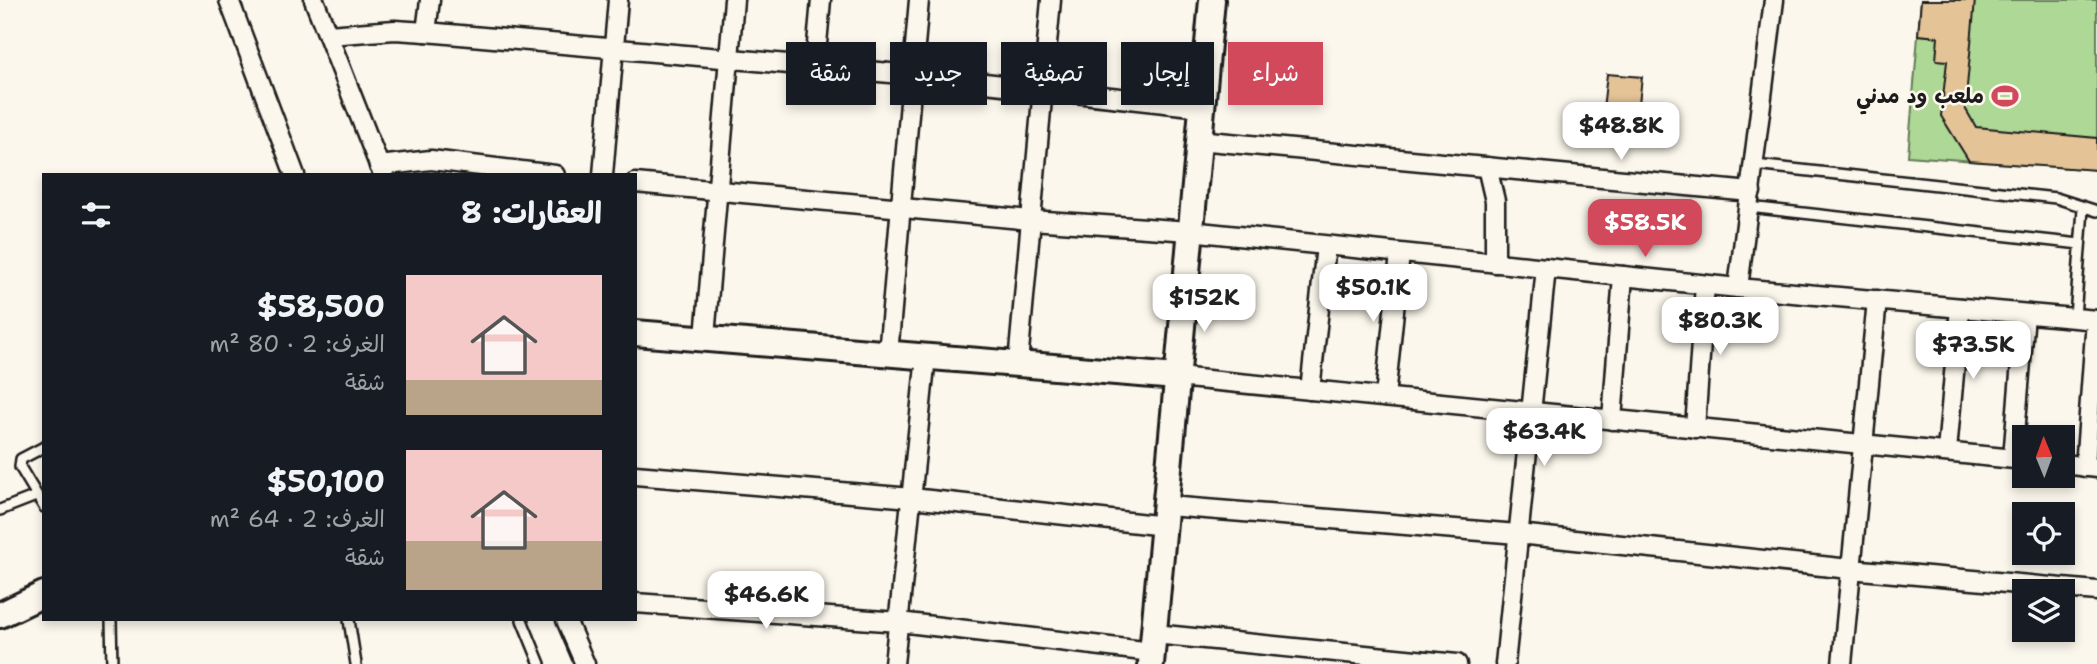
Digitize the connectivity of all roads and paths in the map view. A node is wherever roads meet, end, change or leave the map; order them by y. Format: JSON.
{"nodes":[{"id":1,"x":229,"y":0,"type":"edge"},
{"id":2,"x":314,"y":0,"type":"edge"},
{"id":3,"x":430,"y":0,"type":"edge"},
{"id":4,"x":618,"y":0,"type":"edge"},
{"id":5,"x":734,"y":0,"type":"edge"},
{"id":6,"x":821,"y":0,"type":"edge"},
{"id":7,"x":919,"y":0,"type":"edge"},
{"id":8,"x":1051,"y":0,"type":"edge"},
{"id":9,"x":1212,"y":0,"type":"edge"},
{"id":10,"x":1774,"y":0,"type":"edge"},
{"id":11,"x":426,"y":32,"type":"junction"},
{"id":12,"x":328,"y":35,"type":"junction"},
{"id":13,"x":817,"y":42,"type":"edge"},
{"id":14,"x":915,"y":42,"type":"edge"},
{"id":15,"x":1047,"y":42,"type":"edge"},
{"id":16,"x":613,"y":48,"type":"junction"},
{"id":17,"x":730,"y":58,"type":"junction"},
{"id":18,"x":786,"y":63,"type":"edge"},
{"id":19,"x":1107,"y":96,"type":"edge"},
{"id":20,"x":909,"y":105,"type":"edge"},
{"id":21,"x":1041,"y":105,"type":"edge"},
{"id":22,"x":1201,"y":107,"type":"junction"},
{"id":23,"x":1198,"y":140,"type":"junction"},
{"id":24,"x":1755,"y":165,"type":"junction"},
{"id":25,"x":1487,"y":167,"type":"junction"},
{"id":26,"x":381,"y":171,"type":"edge"},
{"id":27,"x":294,"y":173,"type":"edge"},
{"id":28,"x":538,"y":173,"type":"edge"},
{"id":29,"x":603,"y":173,"type":"edge"},
{"id":30,"x":637,"y":183,"type":"edge"},
{"id":31,"x":718,"y":191,"type":"junction"},
{"id":32,"x":1750,"y":199,"type":"junction"},
{"id":33,"x":900,"y":207,"type":"junction"},
{"id":34,"x":2083,"y":209,"type":"junction"},
{"id":35,"x":2097,"y":211,"type":"edge"},
{"id":36,"x":1031,"y":220,"type":"junction"},
{"id":37,"x":1190,"y":231,"type":"junction"},
{"id":38,"x":2080,"y":244,"type":"junction"},
{"id":39,"x":1326,"y":246,"type":"junction"},
{"id":40,"x":1400,"y":254,"type":"junction"},
{"id":41,"x":1495,"y":263,"type":"junction"},
{"id":42,"x":1546,"y":268,"type":"junction"},
{"id":43,"x":1623,"y":276,"type":"junction"},
{"id":44,"x":1705,"y":285,"type":"junction"},
{"id":45,"x":1738,"y":288,"type":"junction"},
{"id":46,"x":1877,"y":300,"type":"junction"},
{"id":47,"x":1960,"y":307,"type":"junction"},
{"id":48,"x":2025,"y":314,"type":"junction"},
{"id":49,"x":2075,"y":317,"type":"junction"},
{"id":50,"x":2096,"y":320,"type":"edge"},
{"id":51,"x":637,"y":333,"type":"edge"},
{"id":52,"x":705,"y":337,"type":"junction"},
{"id":53,"x":888,"y":354,"type":"junction"},
{"id":54,"x":926,"y":356,"type":"junction"},
{"id":55,"x":1018,"y":363,"type":"junction"},
{"id":56,"x":1177,"y":377,"type":"junction"},
{"id":57,"x":1310,"y":390,"type":"junction"},
{"id":58,"x":1385,"y":397,"type":"junction"},
{"id":59,"x":1530,"y":411,"type":"junction"},
{"id":60,"x":1612,"y":419,"type":"junction"},
{"id":61,"x":2020,"y":425,"type":"edge"},
{"id":62,"x":1695,"y":428,"type":"junction"},
{"id":63,"x":1862,"y":442,"type":"junction"},
{"id":64,"x":42,"y":448,"type":"edge"},
{"id":65,"x":1947,"y":451,"type":"junction"},
{"id":66,"x":2012,"y":458,"type":"edge"},
{"id":67,"x":2091,"y":467,"type":"edge"},
{"id":68,"x":637,"y":475,"type":"edge"},
{"id":69,"x":36,"y":496,"type":"junction"},
{"id":70,"x":912,"y":498,"type":"junction"},
{"id":71,"x":42,"y":504,"type":"edge"},
{"id":72,"x":0,"y":509,"type":"edge"},
{"id":73,"x":1167,"y":516,"type":"junction"},
{"id":74,"x":1518,"y":534,"type":"junction"},
{"id":75,"x":1850,"y":569,"type":"junction"},
{"id":76,"x":2097,"y":592,"type":"edge"},
{"id":77,"x":42,"y":595,"type":"edge"},
{"id":78,"x":637,"y":603,"type":"edge"},
{"id":79,"x":0,"y":615,"type":"edge"},
{"id":80,"x":111,"y":621,"type":"edge"},
{"id":81,"x":349,"y":621,"type":"edge"},
{"id":82,"x":522,"y":621,"type":"edge"},
{"id":83,"x":566,"y":621,"type":"edge"},
{"id":84,"x":899,"y":622,"type":"junction"},
{"id":85,"x":1152,"y":650,"type":"edge"},
{"id":86,"x":112,"y":664,"type":"edge"},
{"id":87,"x":356,"y":664,"type":"edge"},
{"id":88,"x":540,"y":664,"type":"edge"},
{"id":89,"x":584,"y":664,"type":"edge"},
{"id":90,"x":894,"y":664,"type":"edge"},
{"id":91,"x":1457,"y":664,"type":"edge"},
{"id":92,"x":1505,"y":664,"type":"edge"},
{"id":93,"x":1842,"y":664,"type":"edge"}],
"edges":[{"from":1,"to":27,"type":"street"},
{"from":2,"to":12,"type":"street"},
{"from":3,"to":11,"type":"street"},
{"from":4,"to":16,"type":"street"},
{"from":5,"to":17,"type":"street"},
{"from":6,"to":13,"type":"street"},
{"from":7,"to":14,"type":"street"},
{"from":8,"to":15,"type":"street"},
{"from":9,"to":22,"type":"street"},
{"from":10,"to":24,"type":"street"},
{"from":11,"to":12,"type":"street"},
{"from":11,"to":16,"type":"street"},
{"from":12,"to":26,"type":"street"},
{"from":16,"to":17,"type":"street"},
{"from":16,"to":29,"type":"street"},
{"from":17,"to":18,"type":"street"},
{"from":17,"to":31,"type":"street"},
{"from":19,"to":22,"type":"street"},
{"from":20,"to":33,"type":"street"},
{"from":21,"to":36,"type":"street"},
{"from":22,"to":23,"type":"street"},
{"from":23,"to":25,"type":"street"},
{"from":23,"to":37,"type":"street"},
{"from":24,"to":32,"type":"street"},
{"from":24,"to":34,"type":"lane"},
{"from":25,"to":32,"type":"street"},
{"from":25,"to":41,"type":"street"},
{"from":26,"to":28,"type":"street"},
{"from":30,"to":31,"type":"street"},
{"from":31,"to":33,"type":"street"},
{"from":31,"to":52,"type":"street"},
{"from":32,"to":38,"type":"lane"},
{"from":32,"to":45,"type":"street"},
{"from":33,"to":36,"type":"street"},
{"from":33,"to":53,"type":"street"},
{"from":34,"to":35,"type":"lane"},
{"from":34,"to":38,"type":"lane"},
{"from":36,"to":37,"type":"street"},
{"from":36,"to":55,"type":"street"},
{"from":37,"to":39,"type":"street"},
{"from":37,"to":56,"type":"street"},
{"from":38,"to":49,"type":"lane"},
{"from":39,"to":40,"type":"street"},
{"from":39,"to":57,"type":"street"},
{"from":40,"to":41,"type":"street"},
{"from":40,"to":58,"type":"street"},
{"from":41,"to":42,"type":"street"},
{"from":42,"to":43,"type":"street"},
{"from":42,"to":59,"type":"street"},
{"from":43,"to":44,"type":"street"},
{"from":43,"to":60,"type":"street"},
{"from":44,"to":45,"type":"street"},
{"from":44,"to":62,"type":"street"},
{"from":45,"to":46,"type":"street"},
{"from":46,"to":47,"type":"street"},
{"from":46,"to":63,"type":"street"},
{"from":47,"to":48,"type":"street"},
{"from":47,"to":65,"type":"street"},
{"from":48,"to":49,"type":"street"},
{"from":48,"to":61,"type":"street"},
{"from":49,"to":50,"type":"street"},
{"from":50,"to":67,"type":"street"},
{"from":51,"to":52,"type":"street"},
{"from":52,"to":53,"type":"street"},
{"from":53,"to":54,"type":"street"},
{"from":54,"to":55,"type":"street"},
{"from":54,"to":70,"type":"street"},
{"from":55,"to":56,"type":"street"},
{"from":56,"to":57,"type":"street"},
{"from":56,"to":73,"type":"street"},
{"from":57,"to":58,"type":"street"},
{"from":58,"to":59,"type":"street"},
{"from":59,"to":60,"type":"street"},
{"from":59,"to":74,"type":"street"},
{"from":60,"to":62,"type":"street"},
{"from":62,"to":63,"type":"street"},
{"from":63,"to":65,"type":"street"},
{"from":63,"to":75,"type":"street"},
{"from":64,"to":69,"type":"lane"},
{"from":65,"to":66,"type":"street"},
{"from":68,"to":70,"type":"street"},
{"from":69,"to":71,"type":"lane"},
{"from":69,"to":72,"type":"lane"},
{"from":70,"to":73,"type":"street"},
{"from":70,"to":84,"type":"street"},
{"from":73,"to":74,"type":"street"},
{"from":73,"to":85,"type":"street"},
{"from":74,"to":75,"type":"street"},
{"from":74,"to":92,"type":"street"},
{"from":75,"to":76,"type":"street"},
{"from":75,"to":93,"type":"street"},
{"from":77,"to":79,"type":"street"},
{"from":78,"to":84,"type":"street"},
{"from":80,"to":86,"type":"lane"},
{"from":81,"to":87,"type":"lane"},
{"from":82,"to":88,"type":"lane"},
{"from":83,"to":89,"type":"street"},
{"from":84,"to":85,"type":"street"},
{"from":84,"to":90,"type":"street"},
{"from":85,"to":91,"type":"street"}]}
